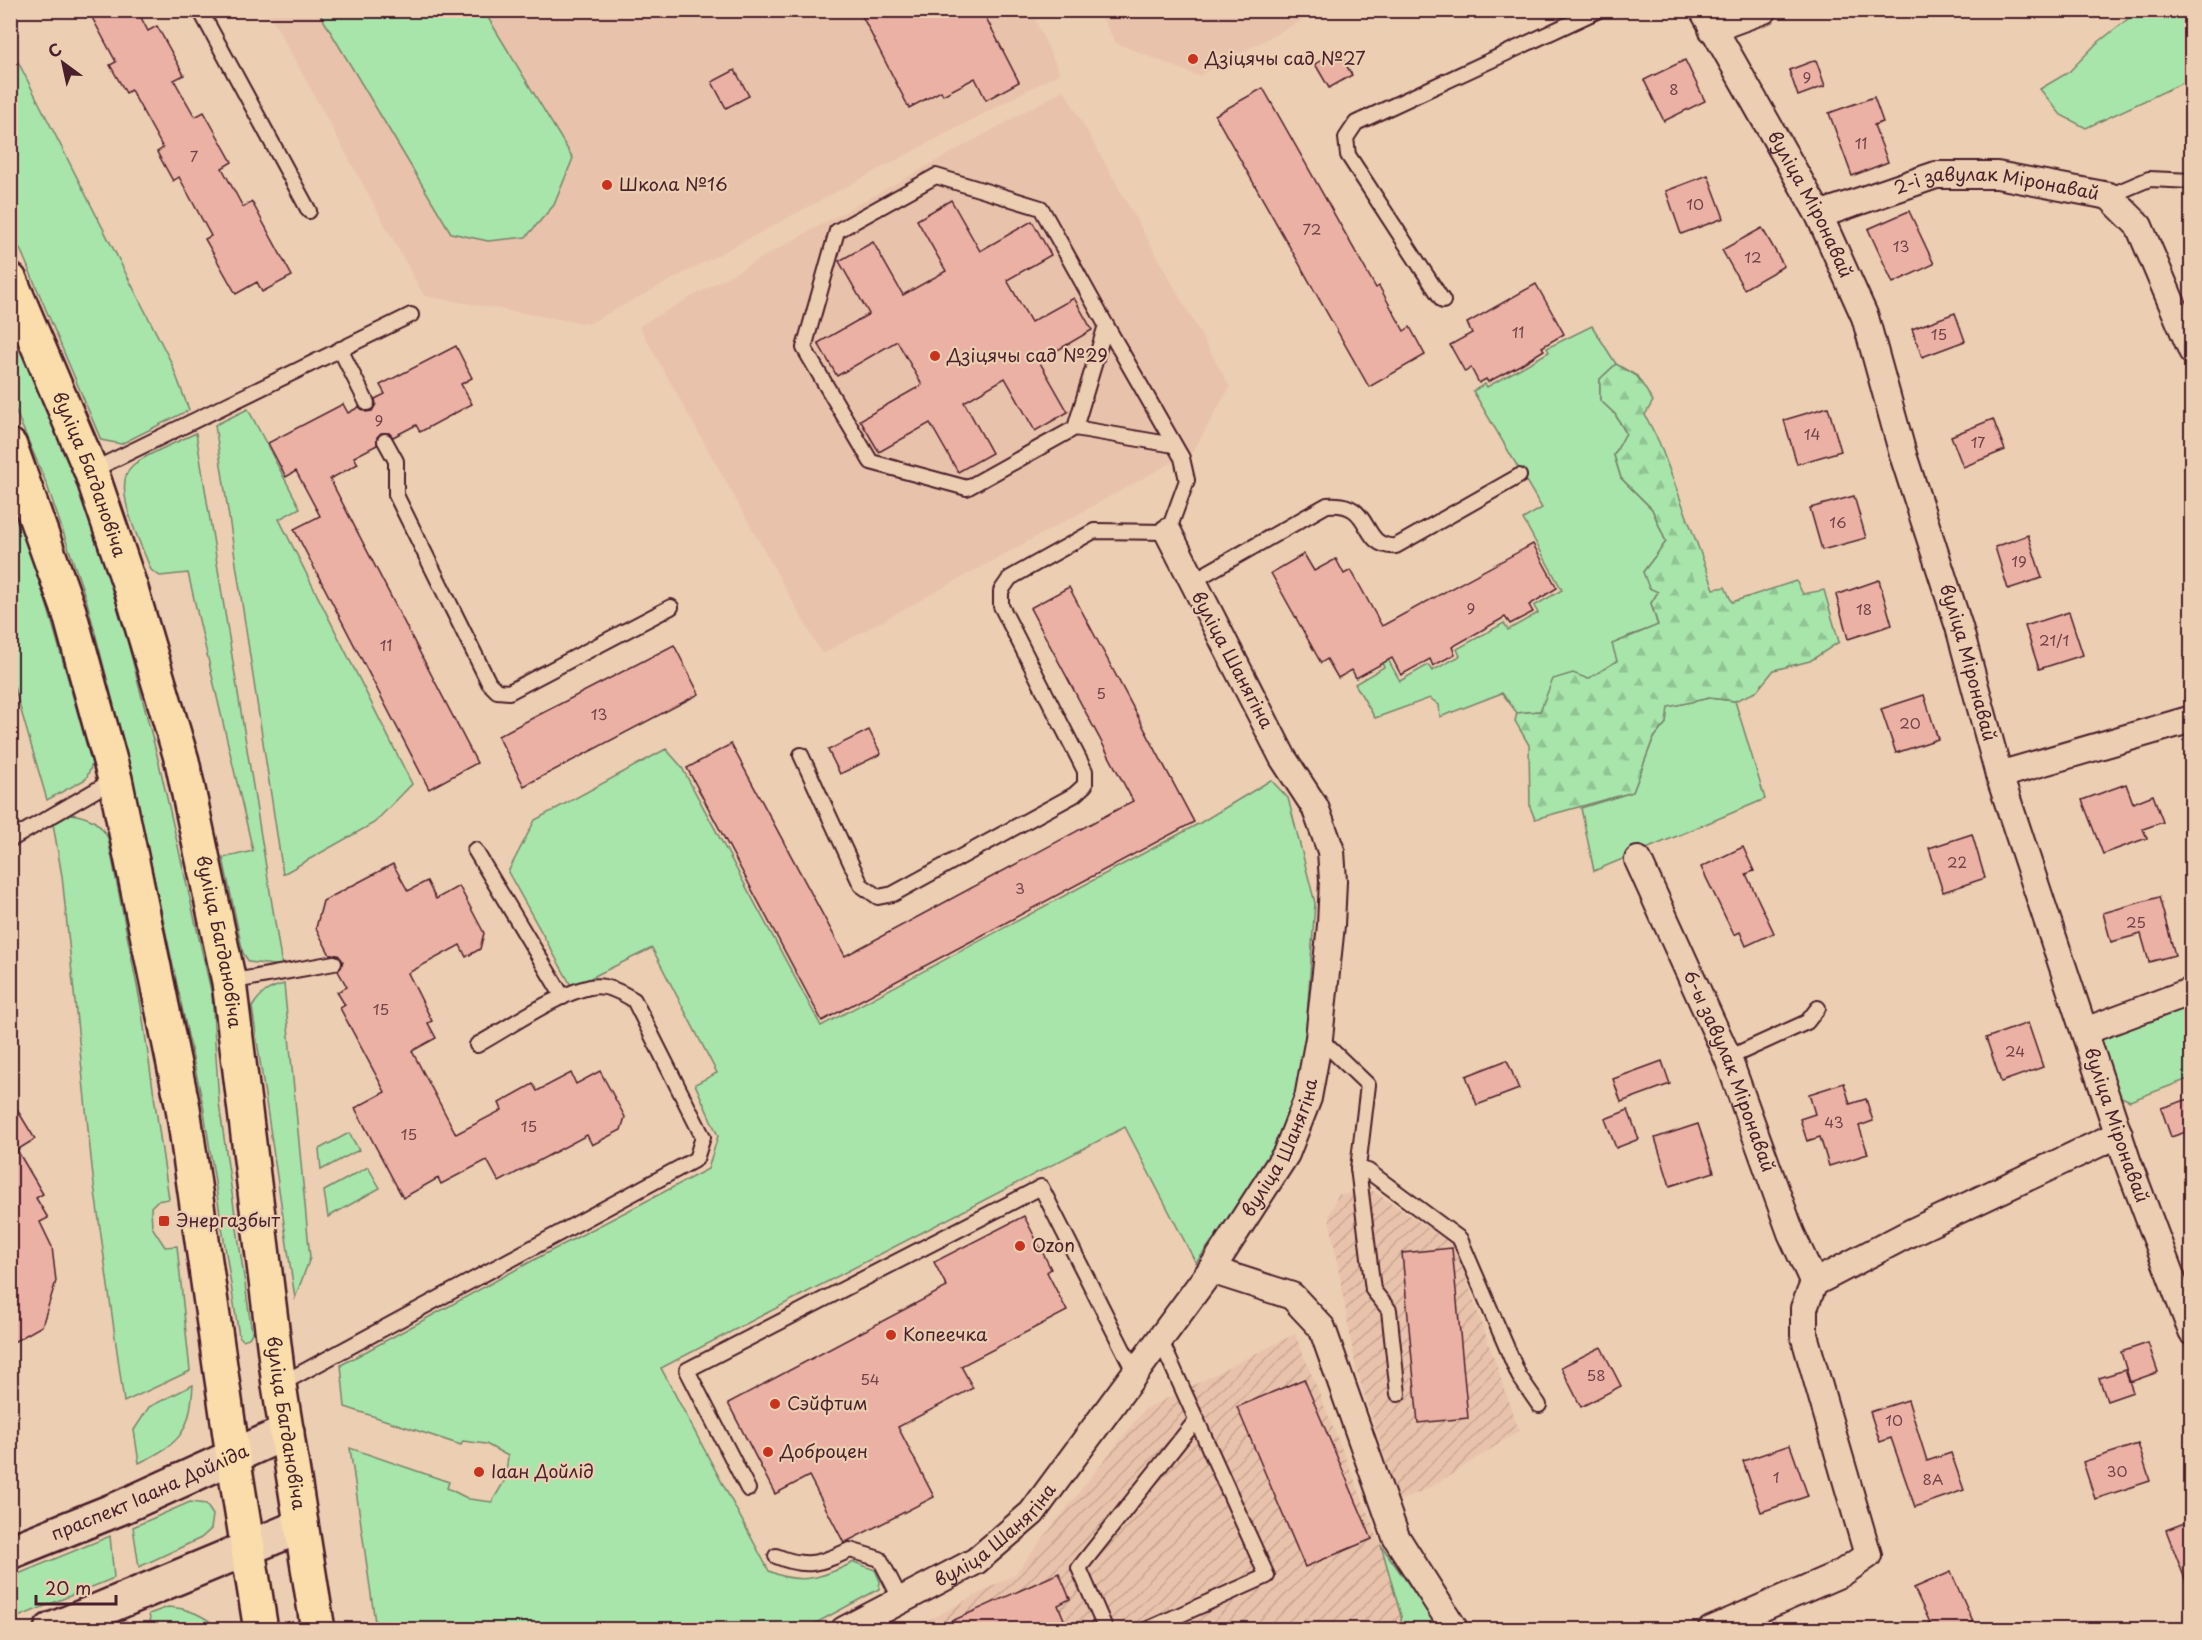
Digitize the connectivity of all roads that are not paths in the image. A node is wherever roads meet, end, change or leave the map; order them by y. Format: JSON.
{"nodes":[{"id":1,"x":200,"y":10,"type":"edge"},
{"id":2,"x":1599,"y":10,"type":"edge"},
{"id":3,"x":1764,"y":10,"type":"edge"},
{"id":4,"x":1707,"y":20,"type":"edge"},
{"id":5,"x":2192,"y":181,"type":"edge"},
{"id":6,"x":2109,"y":196,"type":"junction"},
{"id":7,"x":309,"y":211,"type":"dead end"},
{"id":8,"x":1819,"y":215,"type":"junction"},
{"id":9,"x":10,"y":280,"type":"edge"},
{"id":10,"x":1443,"y":301,"type":"dead end"},
{"id":11,"x":411,"y":315,"type":"dead end"},
{"id":12,"x":1107,"y":325,"type":"junction"},
{"id":13,"x":340,"y":349,"type":"junction"},
{"id":14,"x":2192,"y":351,"type":"edge"},
{"id":15,"x":367,"y":403,"type":"dead end"},
{"id":16,"x":1075,"y":428,"type":"junction"},
{"id":17,"x":386,"y":441,"type":"dead end"},
{"id":18,"x":1174,"y":445,"type":"junction"},
{"id":19,"x":14,"y":462,"type":"edge"},
{"id":20,"x":91,"y":471,"type":"junction"},
{"id":21,"x":1519,"y":476,"type":"dead end"},
{"id":22,"x":1168,"y":532,"type":"junction"},
{"id":23,"x":1191,"y":582,"type":"junction"},
{"id":24,"x":671,"y":607,"type":"dead end"},
{"id":25,"x":2192,"y":719,"type":"edge"},
{"id":26,"x":801,"y":755,"type":"dead end"},
{"id":27,"x":1999,"y":776,"type":"junction"},
{"id":28,"x":115,"y":779,"type":"junction"},
{"id":29,"x":10,"y":840,"type":"edge"},
{"id":30,"x":475,"y":850,"type":"dead end"},
{"id":31,"x":1638,"y":860,"type":"dead end"},
{"id":32,"x":334,"y":963,"type":"dead end"},
{"id":33,"x":229,"y":982,"type":"junction"},
{"id":34,"x":2192,"y":991,"type":"edge"},
{"id":35,"x":563,"y":997,"type":"junction"},
{"id":36,"x":1818,"y":1008,"type":"dead end"},
{"id":37,"x":2085,"y":1031,"type":"junction"},
{"id":38,"x":1319,"y":1038,"type":"junction"},
{"id":39,"x":477,"y":1045,"type":"dead end"},
{"id":40,"x":1728,"y":1058,"type":"junction"},
{"id":41,"x":2119,"y":1134,"type":"junction"},
{"id":42,"x":1358,"y":1168,"type":"junction"},
{"id":43,"x":1211,"y":1270,"type":"junction"},
{"id":44,"x":1814,"y":1282,"type":"junction"},
{"id":45,"x":2192,"y":1332,"type":"edge"},
{"id":46,"x":1160,"y":1339,"type":"junction"},
{"id":47,"x":1135,"y":1373,"type":"junction"},
{"id":48,"x":279,"y":1385,"type":"junction"},
{"id":49,"x":1398,"y":1395,"type":"dead end"},
{"id":50,"x":1539,"y":1405,"type":"dead end"},
{"id":51,"x":1197,"y":1419,"type":"junction"},
{"id":52,"x":287,"y":1431,"type":"junction"},
{"id":53,"x":233,"y":1456,"type":"junction"},
{"id":54,"x":748,"y":1489,"type":"dead end"},
{"id":55,"x":301,"y":1526,"type":"junction"},
{"id":56,"x":247,"y":1549,"type":"junction"},
{"id":57,"x":10,"y":1552,"type":"edge"},
{"id":58,"x":776,"y":1556,"type":"dead end"},
{"id":59,"x":901,"y":1600,"type":"junction"},
{"id":60,"x":51,"y":1629,"type":"edge"},
{"id":61,"x":261,"y":1629,"type":"edge"},
{"id":62,"x":318,"y":1629,"type":"edge"},
{"id":63,"x":844,"y":1629,"type":"edge"},
{"id":64,"x":1106,"y":1629,"type":"edge"},
{"id":65,"x":1146,"y":1629,"type":"edge"},
{"id":66,"x":1455,"y":1629,"type":"edge"},
{"id":67,"x":1711,"y":1629,"type":"edge"}],
"edges":[{"from":1,"to":7,"type":"lane"},
{"from":2,"to":10,"type":"lane"},
{"from":3,"to":4,"type":"street"},
{"from":4,"to":8,"type":"street","name":"вуліца Міронавай"},
{"from":5,"to":6,"type":"lane"},
{"from":6,"to":8,"type":"street","name":"2-і завулак Міронавай"},
{"from":6,"to":14,"type":"street","name":"2-і завулак Міронавай"},
{"from":8,"to":27,"type":"street","name":"вуліца Міронавай"},
{"from":9,"to":20,"type":"main road","name":"вуліца Багдановіча"},
{"from":11,"to":13,"type":"lane"},
{"from":12,"to":16,"type":"lane"},
{"from":12,"to":16,"type":"lane"},
{"from":12,"to":18,"type":"lane"},
{"from":13,"to":15,"type":"lane"},
{"from":13,"to":20,"type":"lane"},
{"from":16,"to":18,"type":"lane"},
{"from":17,"to":24,"type":"lane"},
{"from":18,"to":22,"type":"lane"},
{"from":19,"to":28,"type":"main road"},
{"from":20,"to":33,"type":"main road","name":"вуліца Багдановіча"},
{"from":21,"to":23,"type":"lane"},
{"from":22,"to":23,"type":"street","name":"вуліца Шанягіна"},
{"from":22,"to":26,"type":"lane"},
{"from":23,"to":38,"type":"street","name":"вуліца Шанягіна"},
{"from":25,"to":27,"type":"street"},
{"from":27,"to":37,"type":"street","name":"вуліца Міронавай"},
{"from":28,"to":29,"type":"lane"},
{"from":28,"to":53,"type":"main road"},
{"from":30,"to":35,"type":"lane"},
{"from":31,"to":40,"type":"street","name":"6-ы завулак Міронавай"},
{"from":32,"to":33,"type":"lane"},
{"from":33,"to":48,"type":"main road","name":"вуліца Багдановіча"},
{"from":34,"to":37,"type":"street"},
{"from":35,"to":39,"type":"lane"},
{"from":35,"to":48,"type":"lane"},
{"from":36,"to":40,"type":"lane"},
{"from":37,"to":41,"type":"street","name":"вуліца Міронавай"},
{"from":38,"to":42,"type":"lane"},
{"from":38,"to":43,"type":"street","name":"вуліца Шанягіна"},
{"from":40,"to":44,"type":"street","name":"6-ы завулак Міронавай"},
{"from":41,"to":44,"type":"street"},
{"from":41,"to":45,"type":"street","name":"вуліца Міронавай"},
{"from":42,"to":49,"type":"lane"},
{"from":42,"to":50,"type":"lane"},
{"from":43,"to":46,"type":"street","name":"вуліца Шанягіна"},
{"from":43,"to":66,"type":"street"},
{"from":44,"to":67,"type":"street"},
{"from":46,"to":47,"type":"street","name":"вуліца Шанягіна"},
{"from":46,"to":51,"type":"lane"},
{"from":47,"to":54,"type":"lane"},
{"from":47,"to":59,"type":"street","name":"вуліца Шанягіна"},
{"from":48,"to":52,"type":"main road","name":"вуліца Багдановіча"},
{"from":51,"to":64,"type":"lane"},
{"from":51,"to":65,"type":"lane"},
{"from":52,"to":53,"type":"main road","name":"праспект Іаана Дойліда"},
{"from":52,"to":55,"type":"main road","name":"вуліца Багдановіча"},
{"from":53,"to":56,"type":"main road"},
{"from":53,"to":57,"type":"main road","name":"праспект Іаана Дойліда"},
{"from":55,"to":56,"type":"main road"},
{"from":55,"to":62,"type":"main road","name":"вуліца Багдановіча"},
{"from":56,"to":60,"type":"main road"},
{"from":56,"to":61,"type":"main road"},
{"from":58,"to":59,"type":"lane"},
{"from":59,"to":63,"type":"street","name":"вуліца Шанягіна"}]}
